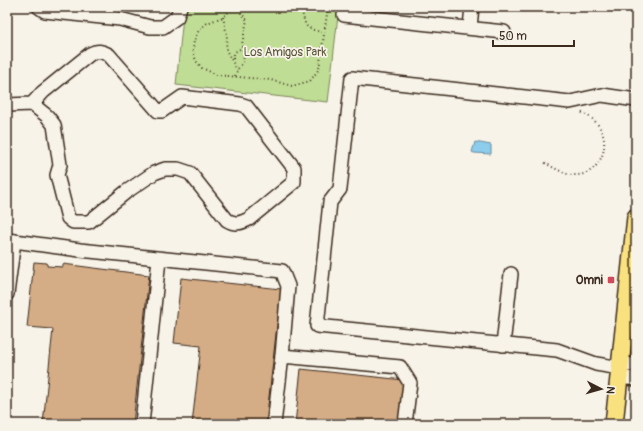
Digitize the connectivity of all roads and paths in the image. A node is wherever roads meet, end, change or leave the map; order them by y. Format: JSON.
{"nodes":[{"id":1,"x":39,"y":7,"type":"edge"},
{"id":2,"x":180,"y":7,"type":"edge"},
{"id":3,"x":235,"y":7,"type":"edge"},
{"id":4,"x":274,"y":7,"type":"edge"},
{"id":5,"x":293,"y":7,"type":"edge"},
{"id":6,"x":300,"y":7,"type":"edge"},
{"id":7,"x":328,"y":7,"type":"edge"},
{"id":8,"x":472,"y":7,"type":"edge"},
{"id":9,"x":120,"y":13,"type":"edge"},
{"id":10,"x":381,"y":13,"type":"edge"},
{"id":11,"x":344,"y":15,"type":"dead end"},
{"id":12,"x":222,"y":18,"type":"junction"},
{"id":13,"x":470,"y":27,"type":"junction"},
{"id":14,"x":504,"y":32,"type":"dead end"},
{"id":15,"x":325,"y":33,"type":"junction"},
{"id":16,"x":243,"y":48,"type":"junction"},
{"id":17,"x":232,"y":60,"type":"junction"},
{"id":18,"x":237,"y":70,"type":"junction"},
{"id":19,"x":235,"y":76,"type":"junction"},
{"id":20,"x":636,"y":100,"type":"edge"},
{"id":21,"x":566,"y":101,"type":"junction"},
{"id":22,"x":32,"y":104,"type":"junction"},
{"id":23,"x":7,"y":105,"type":"edge"},
{"id":24,"x":545,"y":163,"type":"dead end"},
{"id":25,"x":636,"y":217,"type":"edge"},
{"id":26,"x":11,"y":241,"type":"edge"},
{"id":27,"x":159,"y":258,"type":"junction"},
{"id":28,"x":511,"y":274,"type":"dead end"},
{"id":29,"x":7,"y":294,"type":"edge"},
{"id":30,"x":503,"y":345,"type":"junction"},
{"id":31,"x":282,"y":356,"type":"junction"},
{"id":32,"x":624,"y":369,"type":"edge"},
{"id":33,"x":636,"y":379,"type":"edge"},
{"id":34,"x":142,"y":424,"type":"edge"},
{"id":35,"x":274,"y":424,"type":"edge"},
{"id":36,"x":406,"y":424,"type":"edge"},
{"id":37,"x":614,"y":424,"type":"edge"}],
"edges":[{"from":1,"to":9,"type":"street"},
{"from":2,"to":9,"type":"street"},
{"from":3,"to":12,"type":"path"},
{"from":3,"to":16,"type":"path"},
{"from":4,"to":5,"type":"path"},
{"from":6,"to":15,"type":"path"},
{"from":7,"to":15,"type":"path"},
{"from":8,"to":13,"type":"street"},
{"from":10,"to":11,"type":"street"},
{"from":10,"to":13,"type":"street"},
{"from":12,"to":17,"type":"path"},
{"from":12,"to":19,"type":"path"},
{"from":13,"to":14,"type":"street"},
{"from":15,"to":19,"type":"path"},
{"from":16,"to":17,"type":"path"},
{"from":16,"to":18,"type":"path"},
{"from":17,"to":18,"type":"path"},
{"from":18,"to":19,"type":"path"},
{"from":20,"to":21,"type":"street"},
{"from":21,"to":24,"type":"path"},
{"from":21,"to":30,"type":"street"},
{"from":22,"to":22,"type":"street"},
{"from":22,"to":23,"type":"street"},
{"from":25,"to":32,"type":"main road"},
{"from":26,"to":27,"type":"street"},
{"from":26,"to":29,"type":"street"},
{"from":27,"to":31,"type":"street"},
{"from":27,"to":34,"type":"street"},
{"from":28,"to":30,"type":"street"},
{"from":30,"to":32,"type":"street"},
{"from":31,"to":35,"type":"street"},
{"from":31,"to":36,"type":"street"},
{"from":32,"to":33,"type":"street"},
{"from":32,"to":37,"type":"main road"}]}
